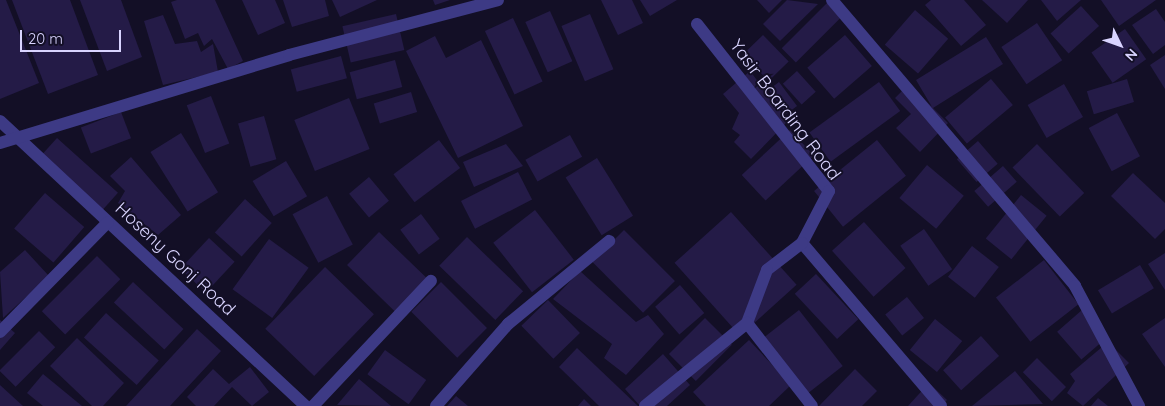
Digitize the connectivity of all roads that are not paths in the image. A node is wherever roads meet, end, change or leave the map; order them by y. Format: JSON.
{"nodes":[{"id":1,"x":498,"y":0,"type":"edge"},
{"id":2,"x":832,"y":0,"type":"edge"},
{"id":3,"x":697,"y":24,"type":"dead end"},
{"id":4,"x":0,"y":121,"type":"edge"},
{"id":5,"x":20,"y":138,"type":"junction"},
{"id":6,"x":0,"y":143,"type":"edge"},
{"id":7,"x":108,"y":222,"type":"junction"},
{"id":8,"x":609,"y":241,"type":"dead end"},
{"id":9,"x":802,"y":243,"type":"junction"},
{"id":10,"x":431,"y":281,"type":"dead end"},
{"id":11,"x":746,"y":323,"type":"junction"},
{"id":12,"x":0,"y":332,"type":"edge"},
{"id":13,"x":306,"y":406,"type":"edge"},
{"id":14,"x":313,"y":406,"type":"edge"},
{"id":15,"x":436,"y":406,"type":"edge"},
{"id":16,"x":645,"y":406,"type":"edge"},
{"id":17,"x":812,"y":406,"type":"edge"},
{"id":18,"x":941,"y":406,"type":"edge"},
{"id":19,"x":1140,"y":406,"type":"edge"}],
"edges":[{"from":1,"to":5,"type":"street"},
{"from":2,"to":19,"type":"street"},
{"from":3,"to":9,"type":"street","name":"Yasir Boarding Road"},
{"from":4,"to":5,"type":"street","name":"Hoseny Gonj Road"},
{"from":5,"to":6,"type":"street"},
{"from":5,"to":7,"type":"street","name":"Hoseny Gonj Road"},
{"from":7,"to":12,"type":"street"},
{"from":7,"to":13,"type":"street","name":"Hoseny Gonj Road"},
{"from":8,"to":15,"type":"street"},
{"from":9,"to":11,"type":"street"},
{"from":9,"to":18,"type":"street"},
{"from":10,"to":14,"type":"street"},
{"from":11,"to":16,"type":"street"},
{"from":11,"to":17,"type":"street"}]}
